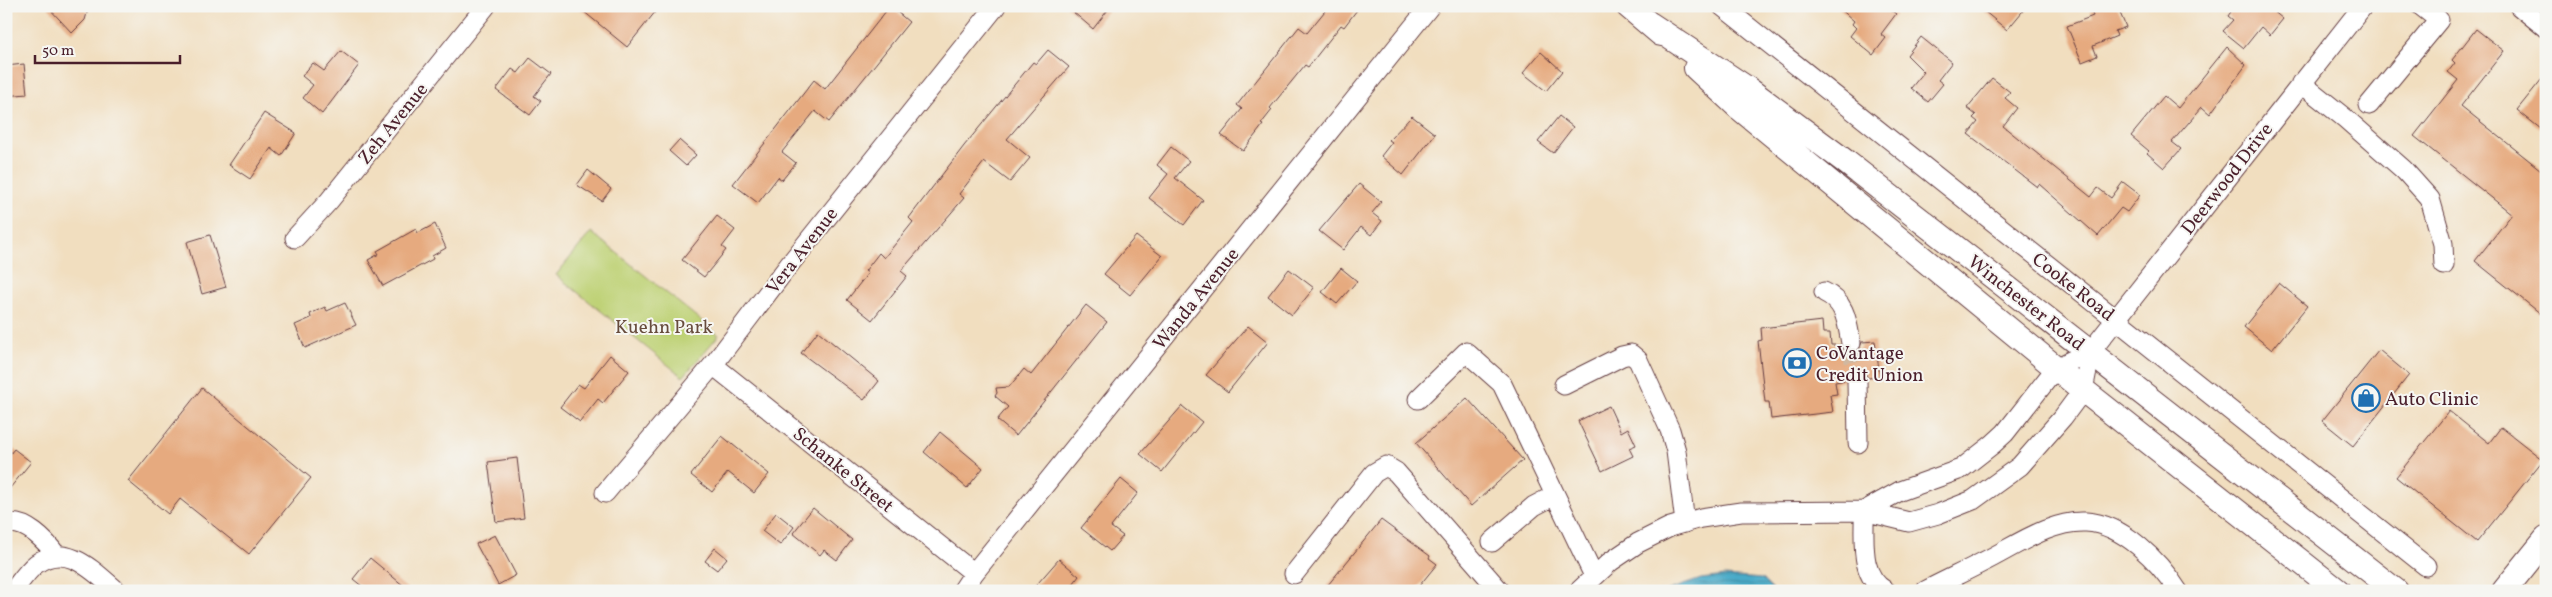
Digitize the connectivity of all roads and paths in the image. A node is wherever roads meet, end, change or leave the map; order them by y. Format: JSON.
{"nodes":[{"id":1,"x":486,"y":6,"type":"edge"},
{"id":2,"x":996,"y":6,"type":"edge"},
{"id":3,"x":1430,"y":6,"type":"edge"},
{"id":4,"x":1628,"y":6,"type":"edge"},
{"id":5,"x":1722,"y":6,"type":"edge"},
{"id":6,"x":2422,"y":6,"type":"edge"},
{"id":7,"x":2519,"y":6,"type":"edge"},
{"id":8,"x":2361,"y":7,"type":"edge"},
{"id":9,"x":1650,"y":24,"type":"junction"},
{"id":10,"x":2546,"y":28,"type":"edge"},
{"id":11,"x":2301,"y":83,"type":"junction"},
{"id":12,"x":2369,"y":105,"type":"dead end"},
{"id":13,"x":295,"y":238,"type":"dead end"},
{"id":14,"x":2444,"y":265,"type":"dead end"},
{"id":15,"x":1824,"y":292,"type":"dead end"},
{"id":16,"x":2116,"y":319,"type":"junction"},
{"id":17,"x":1851,"y":344,"type":"tunnel mouth"},
{"id":18,"x":2091,"y":351,"type":"junction"},
{"id":19,"x":713,"y":365,"type":"junction"},
{"id":20,"x":2056,"y":368,"type":"junction"},
{"id":21,"x":1857,"y":379,"type":"tunnel mouth"},
{"id":22,"x":1564,"y":385,"type":"dead end"},
{"id":23,"x":2083,"y":390,"type":"junction"},
{"id":24,"x":1418,"y":399,"type":"dead end"},
{"id":25,"x":1858,"y":443,"type":"dead end"},
{"id":26,"x":605,"y":493,"type":"dead end"},
{"id":27,"x":1554,"y":495,"type":"junction"},
{"id":28,"x":1864,"y":510,"type":"junction"},
{"id":29,"x":1685,"y":523,"type":"junction"},
{"id":30,"x":6,"y":524,"type":"edge"},
{"id":31,"x":2546,"y":539,"type":"edge"},
{"id":32,"x":1492,"y":542,"type":"dead end"},
{"id":33,"x":57,"y":556,"type":"junction"},
{"id":34,"x":2426,"y":566,"type":"dead end"},
{"id":35,"x":974,"y":573,"type":"junction"},
{"id":36,"x":1294,"y":574,"type":"dead end"},
{"id":37,"x":1594,"y":576,"type":"junction"},
{"id":38,"x":1492,"y":587,"type":"edge"},
{"id":39,"x":13,"y":591,"type":"edge"},
{"id":40,"x":117,"y":591,"type":"edge"},
{"id":41,"x":962,"y":591,"type":"edge"},
{"id":42,"x":1579,"y":591,"type":"edge"},
{"id":43,"x":1886,"y":591,"type":"edge"},
{"id":44,"x":1925,"y":591,"type":"edge"},
{"id":45,"x":2178,"y":591,"type":"edge"},
{"id":46,"x":2338,"y":591,"type":"edge"},
{"id":47,"x":2396,"y":591,"type":"edge"},
{"id":48,"x":2504,"y":591,"type":"edge"}],
"edges":[{"from":1,"to":13,"type":"street","name":"Zeh Avenue"},
{"from":2,"to":19,"type":"street","name":"Vera Avenue"},
{"from":3,"to":35,"type":"street","name":"Wanda Avenue"},
{"from":4,"to":9,"type":"main road","name":"Winchester Road"},
{"from":5,"to":16,"type":"street","name":"Cooke Road"},
{"from":6,"to":12,"type":"street"},
{"from":7,"to":10,"type":"street"},
{"from":8,"to":11,"type":"street","name":"Deerwood Drive"},
{"from":9,"to":18,"type":"main road","name":"Winchester Road"},
{"from":9,"to":20,"type":"main road","name":"Winchester Road"},
{"from":11,"to":14,"type":"street"},
{"from":11,"to":16,"type":"street","name":"Deerwood Drive"},
{"from":15,"to":17,"type":"street"},
{"from":16,"to":18,"type":"street","name":"Deerwood Drive"},
{"from":16,"to":34,"type":"street","name":"Cooke Road"},
{"from":18,"to":20,"type":"street"},
{"from":18,"to":23,"type":"street"},
{"from":18,"to":47,"type":"main road","name":"Winchester Road"},
{"from":19,"to":26,"type":"street","name":"Vera Avenue"},
{"from":19,"to":35,"type":"street","name":"Schanke Street"},
{"from":20,"to":23,"type":"main road","name":"Winchester Road"},
{"from":20,"to":28,"type":"street"},
{"from":21,"to":25,"type":"street"},
{"from":22,"to":29,"type":"street"},
{"from":23,"to":28,"type":"street"},
{"from":23,"to":46,"type":"main road","name":"Winchester Road"},
{"from":24,"to":27,"type":"street"},
{"from":27,"to":32,"type":"street"},
{"from":27,"to":37,"type":"street"},
{"from":28,"to":29,"type":"street"},
{"from":28,"to":43,"type":"street"},
{"from":29,"to":37,"type":"street"},
{"from":30,"to":33,"type":"street"},
{"from":31,"to":48,"type":"main road"},
{"from":33,"to":39,"type":"street"},
{"from":33,"to":40,"type":"street"},
{"from":35,"to":41,"type":"street","name":"Wanda Avenue"},
{"from":36,"to":38,"type":"street"},
{"from":37,"to":42,"type":"street"},
{"from":44,"to":45,"type":"street"}]}
